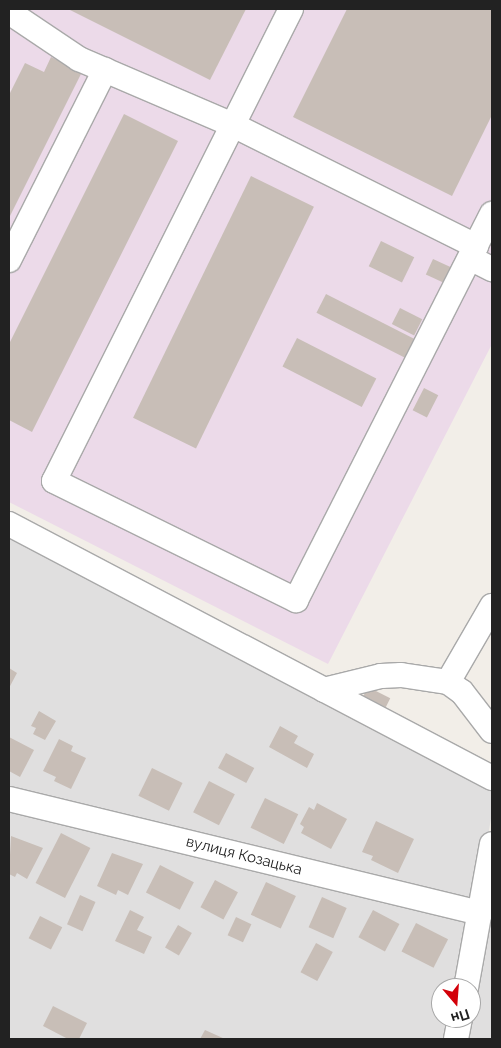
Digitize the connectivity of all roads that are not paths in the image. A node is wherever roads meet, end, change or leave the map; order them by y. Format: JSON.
{"nodes":[{"id":1,"x":292,"y":9,"type":"edge"},
{"id":2,"x":9,"y":12,"type":"edge"},
{"id":3,"x":105,"y":70,"type":"junction"},
{"id":4,"x":231,"y":124,"type":"junction"},
{"id":5,"x":492,"y":214,"type":"edge"},
{"id":6,"x":473,"y":252,"type":"junction"},
{"id":7,"x":9,"y":260,"type":"edge"},
{"id":8,"x":492,"y":268,"type":"edge"},
{"id":9,"x":9,"y":524,"type":"edge"},
{"id":10,"x":492,"y":606,"type":"edge"},
{"id":11,"x":448,"y":682,"type":"junction"},
{"id":12,"x":324,"y":690,"type":"junction"},
{"id":13,"x":492,"y":731,"type":"edge"},
{"id":14,"x":492,"y":778,"type":"edge"},
{"id":15,"x":9,"y":799,"type":"edge"},
{"id":16,"x":492,"y":844,"type":"edge"},
{"id":17,"x":480,"y":913,"type":"junction"},
{"id":18,"x":468,"y":978,"type":"edge"}],
"edges":[{"from":1,"to":4,"type":"street"},
{"from":2,"to":3,"type":"street"},
{"from":3,"to":4,"type":"street"},
{"from":3,"to":7,"type":"street"},
{"from":4,"to":6,"type":"street"},
{"from":4,"to":6,"type":"street"},
{"from":5,"to":6,"type":"street"},
{"from":6,"to":8,"type":"street"},
{"from":9,"to":12,"type":"street"},
{"from":10,"to":11,"type":"street"},
{"from":11,"to":12,"type":"street"},
{"from":11,"to":13,"type":"street"},
{"from":12,"to":14,"type":"street"},
{"from":15,"to":17,"type":"street","name":"вулиця Козацька"},
{"from":16,"to":17,"type":"street"},
{"from":17,"to":18,"type":"street"}]}
